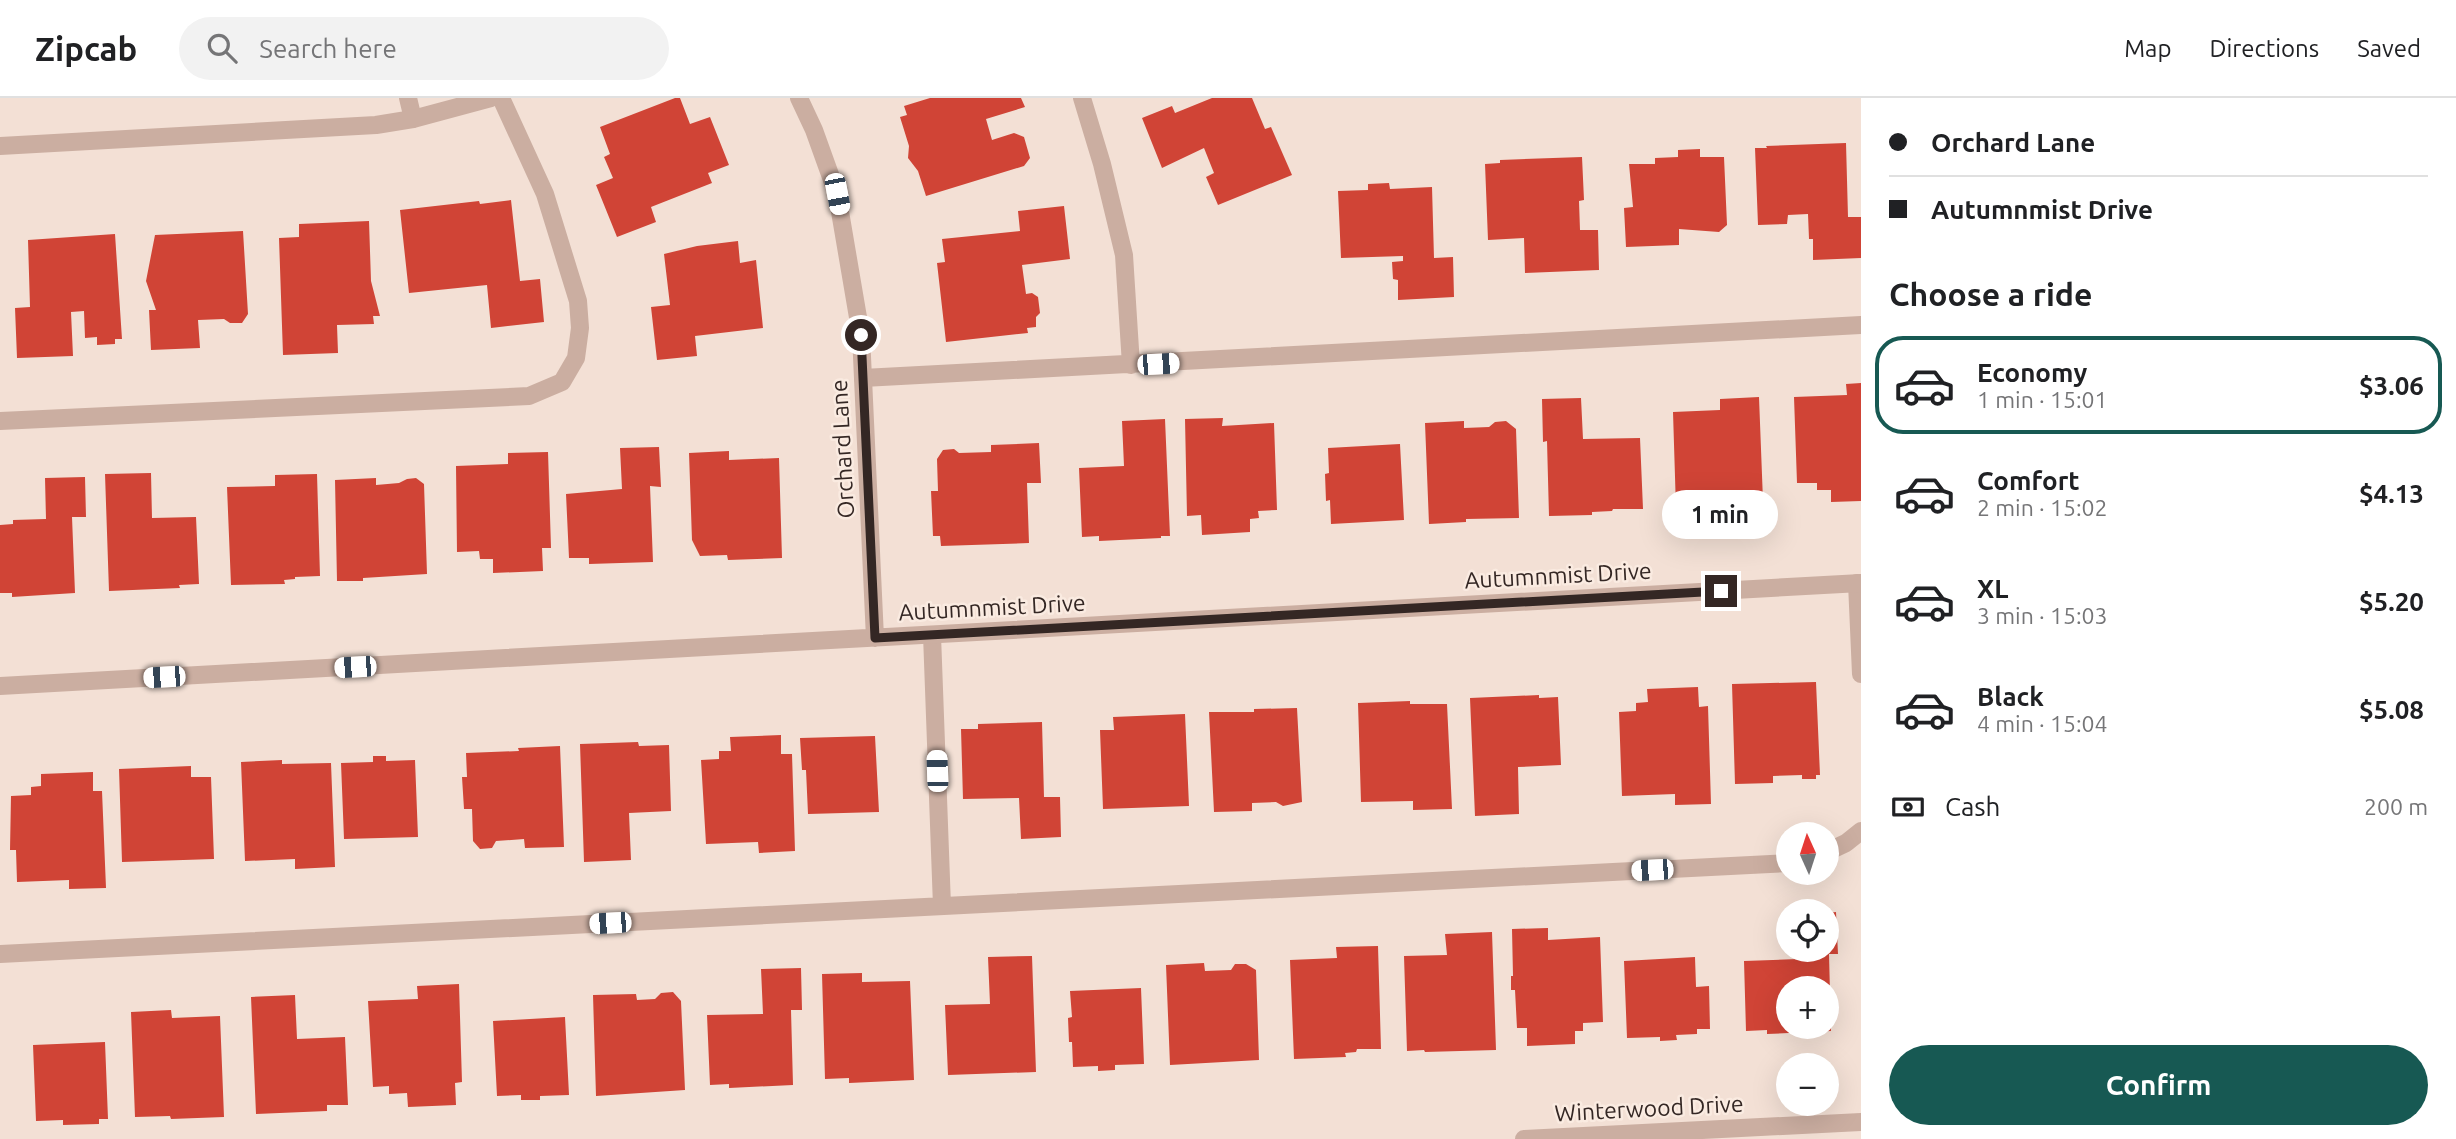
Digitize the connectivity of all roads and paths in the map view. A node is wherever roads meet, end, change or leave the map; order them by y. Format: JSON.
{"nodes":[{"id":1,"x":408,"y":98,"type":"edge"},
{"id":2,"x":491,"y":98,"type":"edge"},
{"id":3,"x":500,"y":98,"type":"edge"},
{"id":4,"x":799,"y":98,"type":"edge"},
{"id":5,"x":1082,"y":98,"type":"edge"},
{"id":6,"x":413,"y":118,"type":"junction"},
{"id":7,"x":0,"y":146,"type":"edge"},
{"id":8,"x":1861,"y":326,"type":"edge"},
{"id":9,"x":1131,"y":365,"type":"junction"},
{"id":10,"x":863,"y":378,"type":"junction"},
{"id":11,"x":0,"y":421,"type":"edge"},
{"id":12,"x":1859,"y":583,"type":"edge"},
{"id":13,"x":932,"y":635,"type":"junction"},
{"id":14,"x":875,"y":638,"type":"junction"},
{"id":15,"x":1861,"y":674,"type":"edge"},
{"id":16,"x":0,"y":686,"type":"edge"},
{"id":17,"x":1861,"y":831,"type":"edge"},
{"id":18,"x":1839,"y":846,"type":"edge"},
{"id":19,"x":1776,"y":864,"type":"edge"},
{"id":20,"x":942,"y":906,"type":"junction"},
{"id":21,"x":0,"y":954,"type":"edge"},
{"id":22,"x":1861,"y":1122,"type":"edge"},
{"id":23,"x":1524,"y":1139,"type":"edge"}],
"edges":[{"from":1,"to":6,"type":"street"},
{"from":2,"to":6,"type":"street"},
{"from":3,"to":11,"type":"street"},
{"from":4,"to":10,"type":"street","name":"Orchard Lane"},
{"from":5,"to":9,"type":"street"},
{"from":6,"to":7,"type":"street"},
{"from":8,"to":9,"type":"street"},
{"from":9,"to":10,"type":"street"},
{"from":10,"to":14,"type":"street","name":"Orchard Lane"},
{"from":12,"to":13,"type":"street","name":"Autumnmist Drive"},
{"from":12,"to":15,"type":"street"},
{"from":13,"to":14,"type":"street","name":"Autumnmist Drive"},
{"from":13,"to":20,"type":"street"},
{"from":14,"to":16,"type":"street","name":"Autumnmist Drive"},
{"from":17,"to":18,"type":"street"},
{"from":19,"to":20,"type":"street"},
{"from":20,"to":21,"type":"street"},
{"from":22,"to":23,"type":"street","name":"Winterwood Drive"}]}
